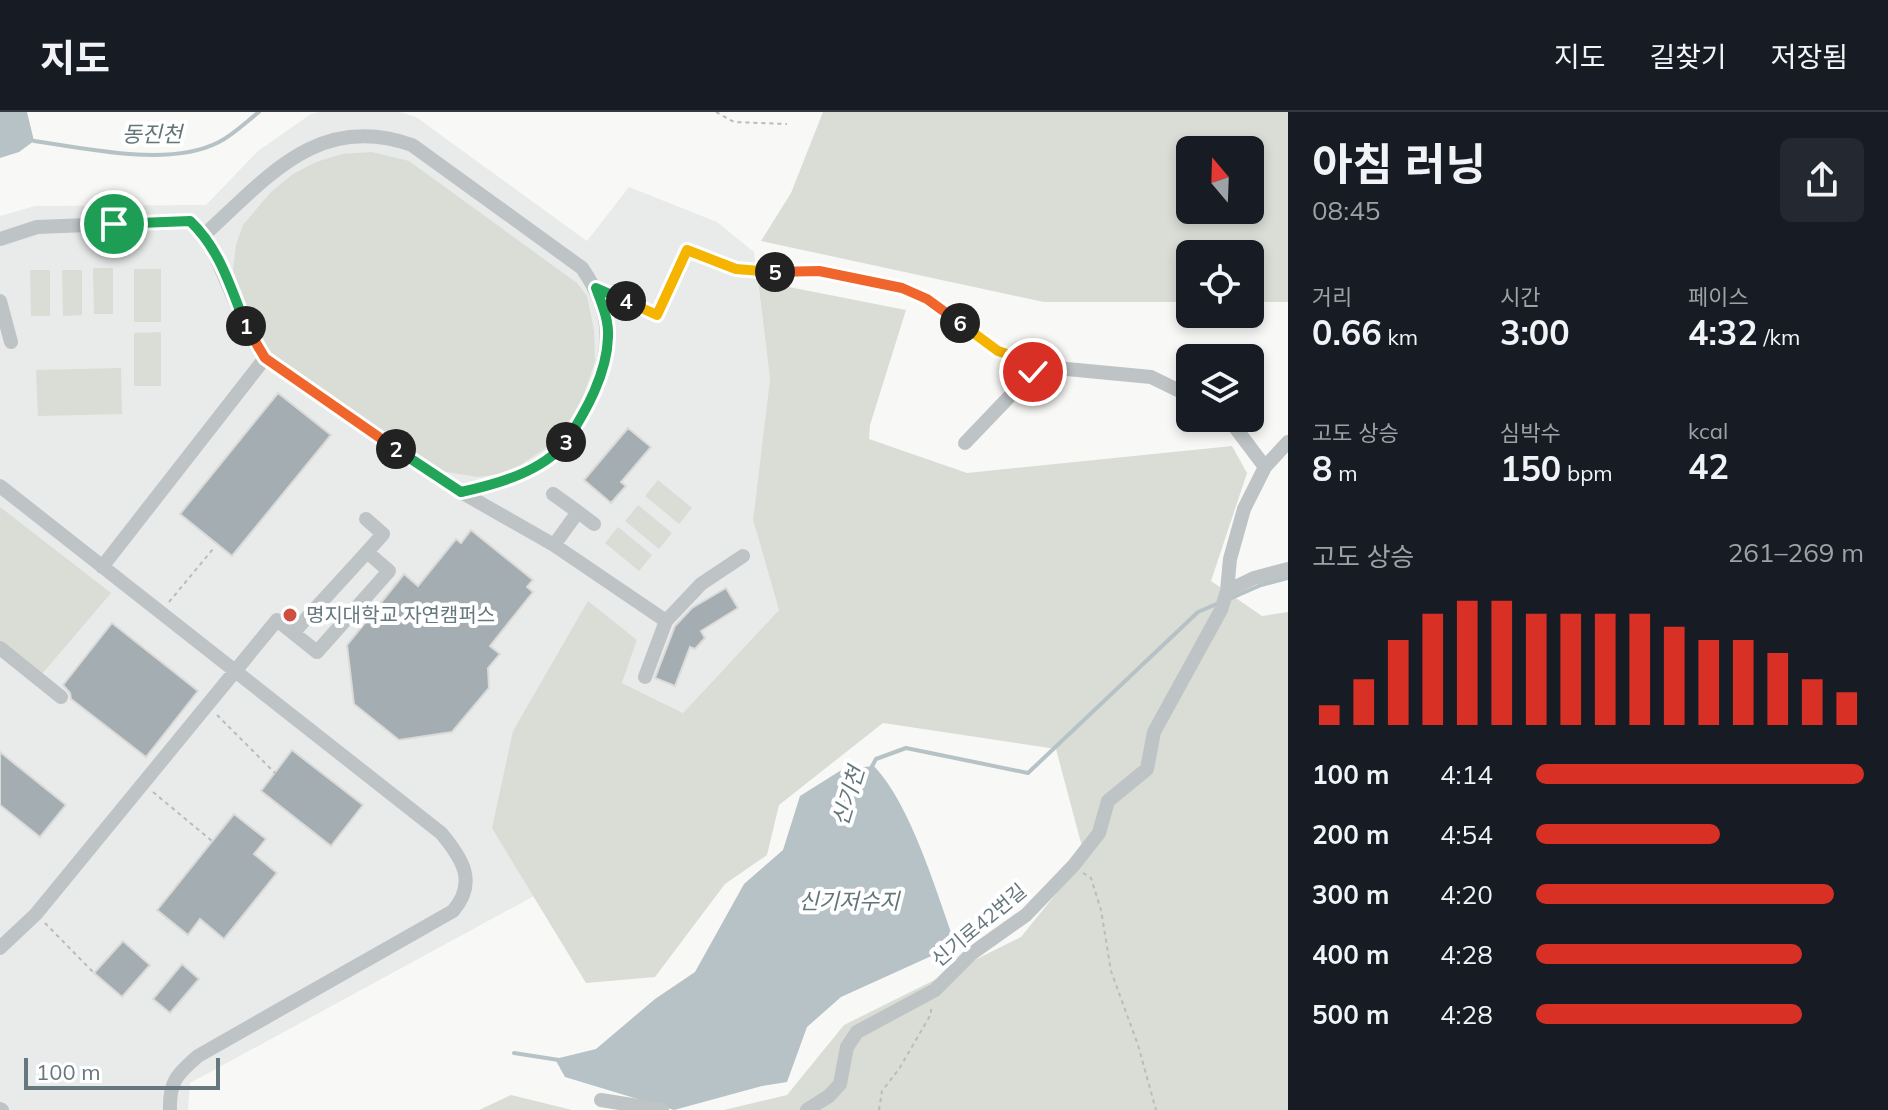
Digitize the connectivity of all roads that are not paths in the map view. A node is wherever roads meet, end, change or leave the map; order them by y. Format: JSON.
{"nodes":[{"id":1,"x":204,"y":235,"type":"junction"},
{"id":2,"x":0,"y":239,"type":"edge"},
{"id":3,"x":736,"y":269,"type":"road end"},
{"id":4,"x":596,"y":288,"type":"junction"},
{"id":5,"x":927,"y":299,"type":"road end"},
{"id":6,"x":0,"y":301,"type":"edge"},
{"id":7,"x":11,"y":342,"type":"dead end"},
{"id":8,"x":265,"y":358,"type":"junction"},
{"id":9,"x":1046,"y":367,"type":"junction"},
{"id":10,"x":1176,"y":389,"type":"edge"},
{"id":11,"x":1239,"y":432,"type":"edge"},
{"id":12,"x":1288,"y":442,"type":"edge"},
{"id":13,"x":965,"y":443,"type":"dead end"},
{"id":14,"x":1265,"y":467,"type":"junction"},
{"id":15,"x":0,"y":486,"type":"edge"},
{"id":16,"x":461,"y":492,"type":"junction"},
{"id":17,"x":553,"y":494,"type":"dead end"},
{"id":18,"x":578,"y":512,"type":"junction"},
{"id":19,"x":366,"y":519,"type":"dead end"},
{"id":20,"x":594,"y":524,"type":"dead end"},
{"id":21,"x":554,"y":545,"type":"junction"},
{"id":22,"x":367,"y":552,"type":"junction"},
{"id":23,"x":743,"y":556,"type":"dead end"},
{"id":24,"x":102,"y":567,"type":"junction"},
{"id":25,"x":1288,"y":569,"type":"edge"},
{"id":26,"x":1227,"y":591,"type":"junction"},
{"id":27,"x":666,"y":621,"type":"junction"},
{"id":28,"x":293,"y":633,"type":"junction"},
{"id":29,"x":0,"y":648,"type":"edge"},
{"id":30,"x":236,"y":670,"type":"junction"},
{"id":31,"x":645,"y":677,"type":"dead end"},
{"id":32,"x":61,"y":697,"type":"dead end"},
{"id":33,"x":0,"y":948,"type":"edge"},
{"id":34,"x":601,"y":1100,"type":"dead end"},
{"id":35,"x":170,"y":1110,"type":"edge"},
{"id":36,"x":662,"y":1110,"type":"edge"},
{"id":37,"x":807,"y":1110,"type":"edge"}],
"edges":[{"from":1,"to":2,"type":"street"},
{"from":1,"to":4,"type":"street"},
{"from":1,"to":8,"type":"street"},
{"from":3,"to":4,"type":"street"},
{"from":4,"to":16,"type":"street"},
{"from":5,"to":9,"type":"street"},
{"from":6,"to":7,"type":"street"},
{"from":8,"to":16,"type":"street"},
{"from":8,"to":24,"type":"street"},
{"from":9,"to":10,"type":"street"},
{"from":9,"to":13,"type":"street"},
{"from":11,"to":14,"type":"street"},
{"from":12,"to":14,"type":"street","name":"신기로42번길"},
{"from":14,"to":26,"type":"street","name":"신기로42번길"},
{"from":15,"to":24,"type":"street"},
{"from":16,"to":21,"type":"street"},
{"from":17,"to":18,"type":"street"},
{"from":18,"to":20,"type":"street"},
{"from":18,"to":21,"type":"street"},
{"from":19,"to":22,"type":"street"},
{"from":21,"to":27,"type":"street"},
{"from":22,"to":28,"type":"street"},
{"from":22,"to":28,"type":"street"},
{"from":23,"to":27,"type":"street"},
{"from":24,"to":30,"type":"street"},
{"from":25,"to":26,"type":"street"},
{"from":26,"to":37,"type":"street","name":"신기로42번길"},
{"from":27,"to":31,"type":"street"},
{"from":28,"to":30,"type":"street"},
{"from":29,"to":32,"type":"street"},
{"from":30,"to":33,"type":"street"},
{"from":30,"to":35,"type":"street"},
{"from":34,"to":36,"type":"street"}]}
